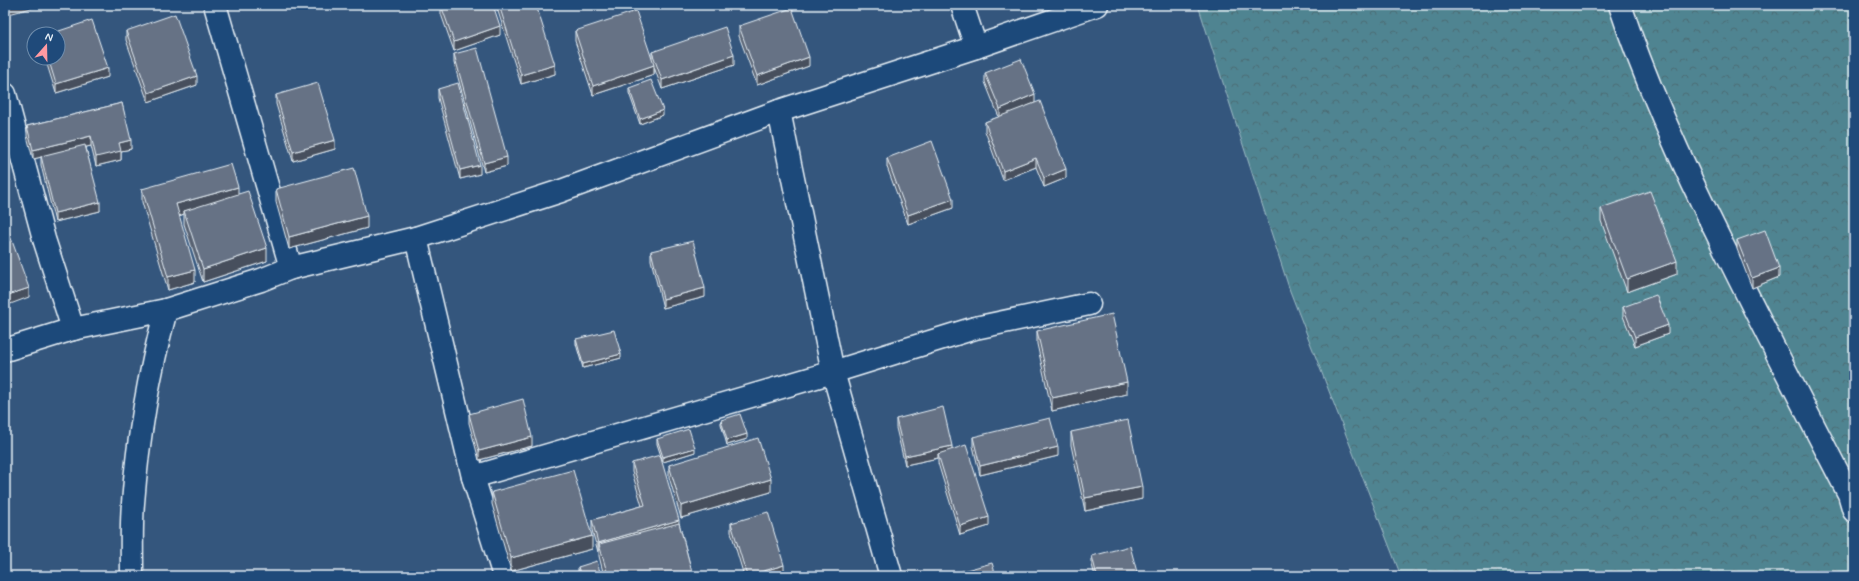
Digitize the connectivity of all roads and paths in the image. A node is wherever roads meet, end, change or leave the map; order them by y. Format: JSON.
{"nodes":[{"id":1,"x":215,"y":5,"type":"edge"},
{"id":2,"x":962,"y":5,"type":"edge"},
{"id":3,"x":1097,"y":5,"type":"edge"},
{"id":4,"x":1620,"y":5,"type":"edge"},
{"id":5,"x":976,"y":48,"type":"junction"},
{"id":6,"x":5,"y":94,"type":"edge"},
{"id":7,"x":779,"y":111,"type":"junction"},
{"id":8,"x":416,"y":238,"type":"junction"},
{"id":9,"x":291,"y":268,"type":"junction"},
{"id":10,"x":1089,"y":304,"type":"dead end"},
{"id":11,"x":166,"y":310,"type":"junction"},
{"id":12,"x":73,"y":329,"type":"junction"},
{"id":13,"x":5,"y":350,"type":"edge"},
{"id":14,"x":834,"y":372,"type":"junction"},
{"id":15,"x":473,"y":477,"type":"junction"},
{"id":16,"x":1854,"y":511,"type":"edge"},
{"id":17,"x":886,"y":575,"type":"edge"},
{"id":18,"x":132,"y":576,"type":"edge"},
{"id":19,"x":504,"y":576,"type":"edge"}],
"edges":[{"from":1,"to":9,"type":"street"},
{"from":2,"to":5,"type":"street"},
{"from":3,"to":5,"type":"street"},
{"from":4,"to":16,"type":"street"},
{"from":5,"to":7,"type":"street"},
{"from":6,"to":12,"type":"street"},
{"from":7,"to":8,"type":"street"},
{"from":7,"to":14,"type":"street"},
{"from":8,"to":9,"type":"street"},
{"from":8,"to":15,"type":"street"},
{"from":9,"to":11,"type":"street"},
{"from":10,"to":14,"type":"street"},
{"from":11,"to":12,"type":"street"},
{"from":11,"to":18,"type":"street"},
{"from":12,"to":13,"type":"street"},
{"from":14,"to":15,"type":"street"},
{"from":14,"to":17,"type":"street"},
{"from":15,"to":19,"type":"street"}]}
